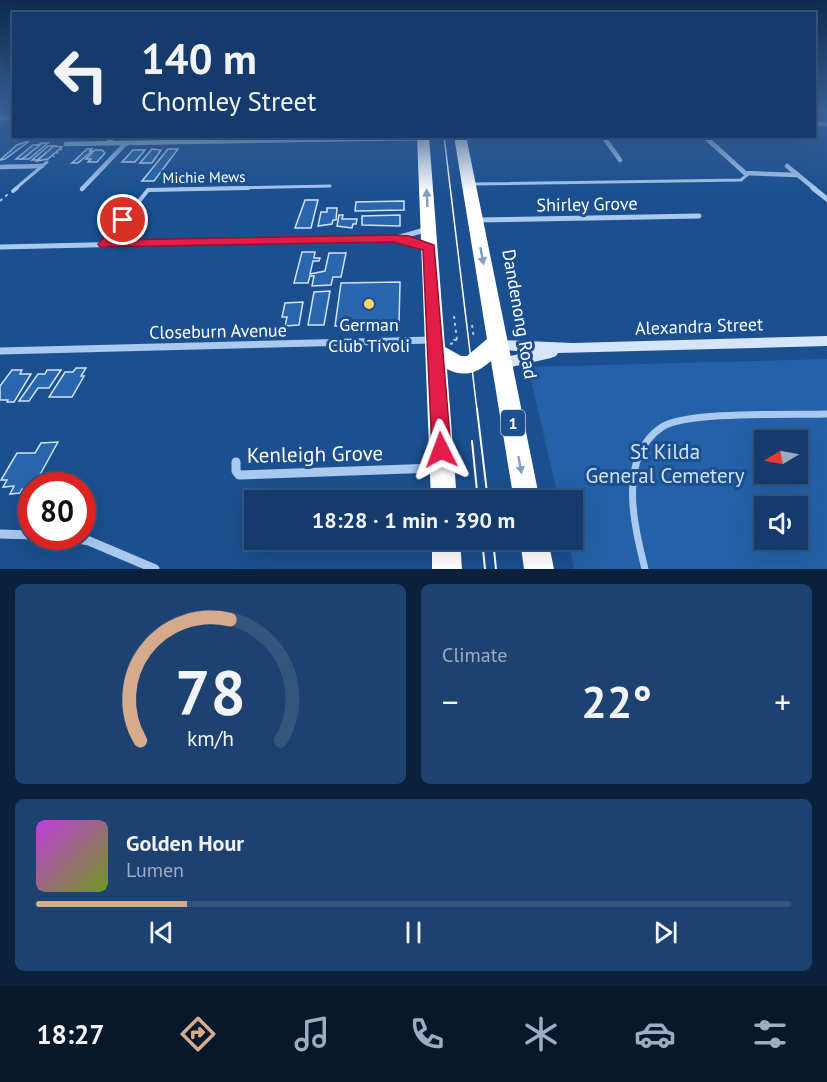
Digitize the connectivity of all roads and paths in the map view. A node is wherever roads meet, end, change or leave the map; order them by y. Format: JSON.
{"nodes":[{"id":1,"x":111,"y":140,"type":"edge"},
{"id":2,"x":303,"y":140,"type":"edge"},
{"id":3,"x":423,"y":140,"type":"edge"},
{"id":4,"x":461,"y":140,"type":"edge"},
{"id":5,"x":606,"y":140,"type":"edge"},
{"id":6,"x":708,"y":140,"type":"edge"},
{"id":7,"x":188,"y":142,"type":"joint"},
{"id":8,"x":108,"y":143,"type":"junction"},
{"id":9,"x":126,"y":143,"type":"junction"},
{"id":10,"x":66,"y":144,"type":"dead end"},
{"id":11,"x":620,"y":160,"type":"dead end"},
{"id":12,"x":47,"y":162,"type":"dead end"},
{"id":13,"x":42,"y":166,"type":"junction"},
{"id":14,"x":787,"y":166,"type":"dead end"},
{"id":15,"x":0,"y":167,"type":"edge"},
{"id":16,"x":748,"y":174,"type":"junction"},
{"id":17,"x":798,"y":175,"type":"junction"},
{"id":18,"x":469,"y":184,"type":"junction"},
{"id":19,"x":330,"y":186,"type":"dead end"},
{"id":20,"x":82,"y":189,"type":"dead end"},
{"id":21,"x":13,"y":191,"type":"joint"},
{"id":22,"x":827,"y":199,"type":"edge"},
{"id":23,"x":0,"y":201,"type":"edge"},
{"id":24,"x":699,"y":216,"type":"dead end"},
{"id":25,"x":476,"y":220,"type":"junction"},
{"id":26,"x":428,"y":229,"type":"junction"},
{"id":27,"x":393,"y":238,"type":"junction"},
{"id":28,"x":105,"y":244,"type":"junction"},
{"id":29,"x":0,"y":247,"type":"edge"},
{"id":30,"x":430,"y":248,"type":"junction"},
{"id":31,"x":454,"y":316,"type":"dead end"},
{"id":32,"x":472,"y":325,"type":"dead end"},
{"id":33,"x":827,"y":341,"type":"edge"},
{"id":34,"x":448,"y":343,"type":"junction"},
{"id":35,"x":495,"y":347,"type":"junction"},
{"id":36,"x":0,"y":351,"type":"edge"},
{"id":37,"x":827,"y":414,"type":"edge"},
{"id":38,"x":236,"y":462,"type":"dead end"},
{"id":39,"x":442,"y":468,"type":"junction"},
{"id":40,"x":443,"y":490,"type":"edge"},
{"id":41,"x":525,"y":490,"type":"edge"},
{"id":42,"x":0,"y":534,"type":"edge"},
{"id":43,"x":18,"y":535,"type":"edge"},
{"id":44,"x":96,"y":544,"type":"edge"},
{"id":45,"x":446,"y":550,"type":"edge"},
{"id":46,"x":536,"y":550,"type":"edge"},
{"id":47,"x":154,"y":569,"type":"edge"},
{"id":48,"x":447,"y":569,"type":"edge"},
{"id":49,"x":539,"y":569,"type":"edge"},
{"id":50,"x":645,"y":569,"type":"edge"}],
"edges":[{"from":1,"to":8,"type":"street"},
{"from":2,"to":7,"type":"street"},
{"from":26,"to":3,"type":"highway","one_way":true},
{"from":4,"to":18,"type":"highway","name":"Dandenong Road","number":"1"},
{"from":5,"to":11,"type":"street"},
{"from":6,"to":16,"type":"street"},
{"from":7,"to":9,"type":"street"},
{"from":8,"to":9,"type":"street"},
{"from":8,"to":10,"type":"street"},
{"from":9,"to":20,"type":"street"},
{"from":12,"to":13,"type":"lane"},
{"from":13,"to":15,"type":"street"},
{"from":13,"to":21,"type":"lane"},
{"from":14,"to":17,"type":"street"},
{"from":16,"to":17,"type":"street"},
{"from":16,"to":18,"type":"lane"},
{"from":17,"to":22,"type":"street"},
{"from":18,"to":25,"type":"highway","name":"Dandenong Road","number":"1"},
{"from":19,"to":28,"type":"lane","name":"Michie Mews"},
{"from":21,"to":23,"type":"path"},
{"from":24,"to":25,"type":"street","name":"Shirley Grove"},
{"from":25,"to":35,"type":"highway","name":"Dandenong Road","number":"1","one_way":true},
{"from":26,"to":27,"type":"street"},
{"from":26,"to":30,"type":"highway"},
{"from":27,"to":28,"type":"street"},
{"from":27,"to":30,"type":"street"},
{"from":28,"to":29,"type":"street"},
{"from":30,"to":34,"type":"highway"},
{"from":31,"to":34,"type":"path"},
{"from":32,"to":35,"type":"path"},
{"from":33,"to":35,"type":"street","name":"Alexandra Street"},
{"from":34,"to":35,"type":"highway"},
{"from":34,"to":36,"type":"street","name":"Closeburn Avenue"},
{"from":34,"to":39,"type":"highway"},
{"from":35,"to":41,"type":"highway","name":"Dandenong Road","number":"1","one_way":true},
{"from":37,"to":50,"type":"lane"},
{"from":38,"to":39,"type":"street","name":"Kenleigh Grove"},
{"from":39,"to":40,"type":"highway"},
{"from":42,"to":43,"type":"street"},
{"from":44,"to":47,"type":"street"},
{"from":45,"to":48,"type":"highway"},
{"from":46,"to":49,"type":"highway"}]}
